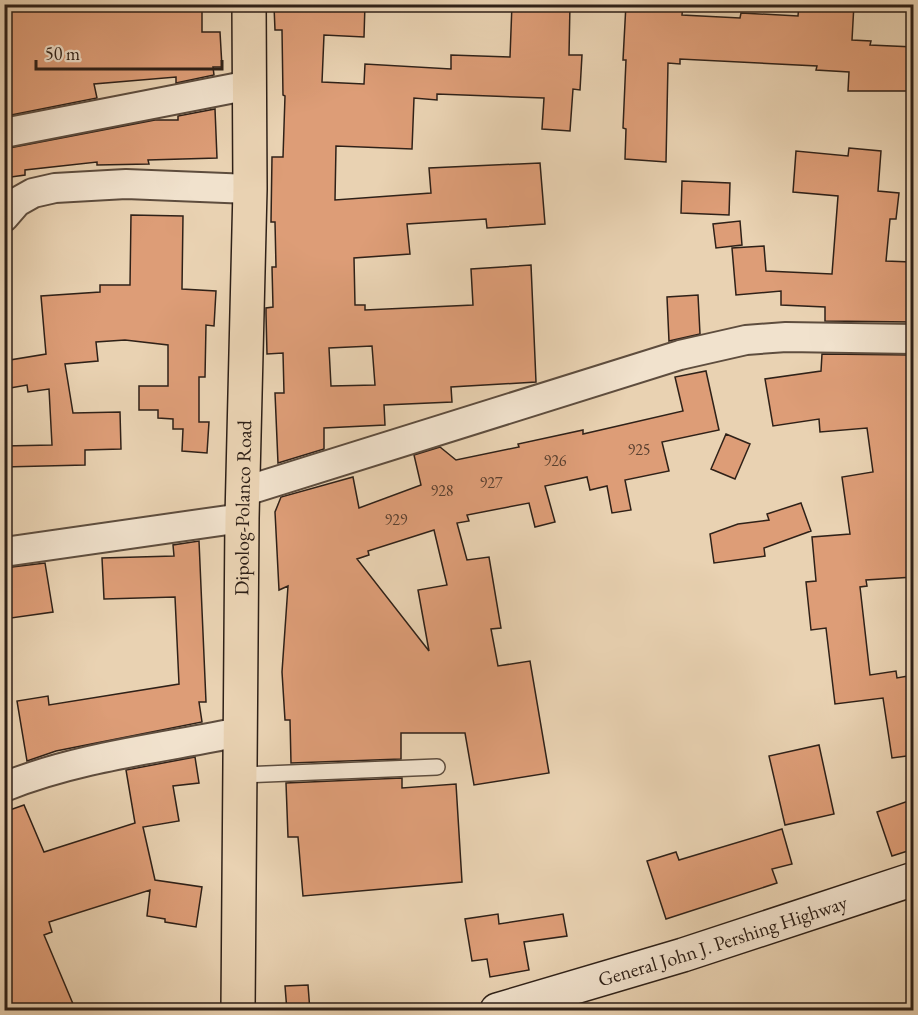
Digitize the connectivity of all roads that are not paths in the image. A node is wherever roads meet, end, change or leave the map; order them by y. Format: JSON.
{"nodes":[{"id":1,"x":249,"y":4,"type":"edge"},
{"id":2,"x":250,"y":85,"type":"junction"},
{"id":3,"x":4,"y":133,"type":"edge"},
{"id":4,"x":250,"y":189,"type":"junction"},
{"id":5,"x":4,"y":217,"type":"edge"},
{"id":6,"x":914,"y":339,"type":"edge"},
{"id":7,"x":242,"y":505,"type":"junction"},
{"id":8,"x":4,"y":552,"type":"edge"},
{"id":9,"x":240,"y":732,"type":"junction"},
{"id":10,"x":437,"y":767,"type":"dead end"},
{"id":11,"x":240,"y":775,"type":"junction"},
{"id":12,"x":4,"y":787,"type":"edge"},
{"id":13,"x":914,"y":879,"type":"edge"},
{"id":14,"x":238,"y":1011,"type":"edge"},
{"id":15,"x":497,"y":1011,"type":"edge"}],
"edges":[{"from":1,"to":2,"type":"highway","name":"Dipolog-Polanco Road"},
{"from":2,"to":3,"type":"street"},
{"from":2,"to":4,"type":"highway","name":"Dipolog-Polanco Road"},
{"from":4,"to":5,"type":"street"},
{"from":4,"to":7,"type":"highway","name":"Dipolog-Polanco Road"},
{"from":6,"to":7,"type":"street"},
{"from":7,"to":8,"type":"street"},
{"from":7,"to":9,"type":"highway","name":"Dipolog-Polanco Road"},
{"from":9,"to":11,"type":"highway","name":"Dipolog-Polanco Road"},
{"from":9,"to":12,"type":"street"},
{"from":10,"to":11,"type":"lane"},
{"from":11,"to":14,"type":"highway","name":"Dipolog-Polanco Road"},
{"from":13,"to":15,"type":"main road","name":"General John J. Pershing Highway"}]}
